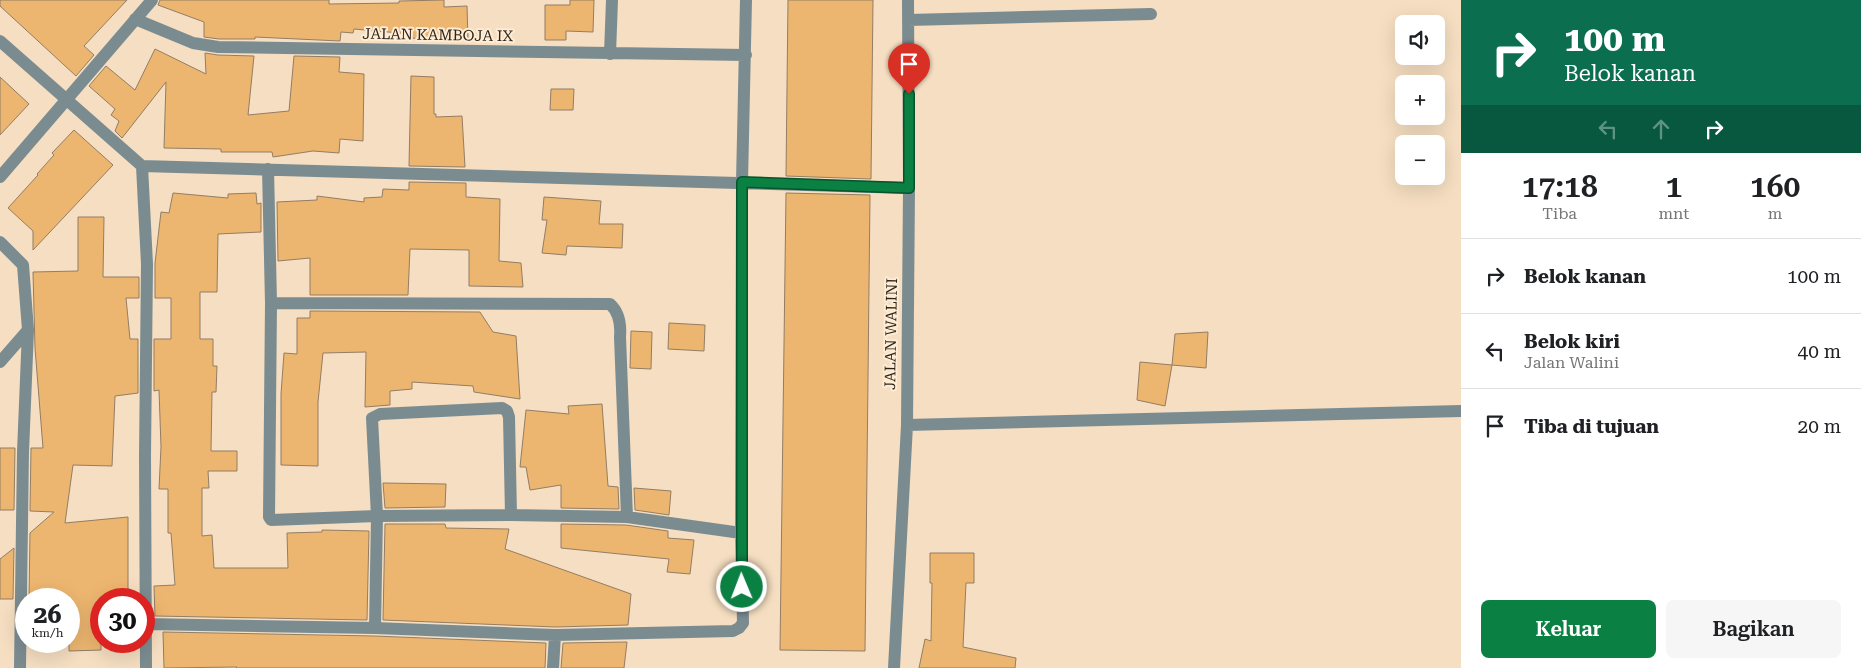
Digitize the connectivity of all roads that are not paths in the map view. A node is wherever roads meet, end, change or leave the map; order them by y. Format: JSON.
{"nodes":[{"id":1,"x":152,"y":0,"type":"edge"},
{"id":2,"x":612,"y":0,"type":"edge"},
{"id":3,"x":746,"y":0,"type":"edge"},
{"id":4,"x":908,"y":0,"type":"edge"},
{"id":5,"x":1151,"y":14,"type":"dead end"},
{"id":6,"x":135,"y":19,"type":"junction"},
{"id":7,"x":908,"y":20,"type":"junction"},
{"id":8,"x":0,"y":41,"type":"edge"},
{"id":9,"x":610,"y":54,"type":"junction"},
{"id":10,"x":746,"y":55,"type":"junction"},
{"id":11,"x":66,"y":100,"type":"junction"},
{"id":12,"x":142,"y":166,"type":"junction"},
{"id":13,"x":268,"y":169,"type":"junction"},
{"id":14,"x":0,"y":176,"type":"edge"},
{"id":15,"x":742,"y":182,"type":"junction"},
{"id":16,"x":909,"y":188,"type":"junction"},
{"id":17,"x":0,"y":242,"type":"edge"},
{"id":18,"x":271,"y":303,"type":"junction"},
{"id":19,"x":28,"y":330,"type":"junction"},
{"id":20,"x":0,"y":362,"type":"edge"},
{"id":21,"x":1461,"y":411,"type":"edge"},
{"id":22,"x":907,"y":425,"type":"junction"},
{"id":23,"x":511,"y":515,"type":"junction"},
{"id":24,"x":377,"y":516,"type":"junction"},
{"id":25,"x":627,"y":517,"type":"junction"},
{"id":26,"x":741,"y":533,"type":"junction"},
{"id":27,"x":146,"y":588,"type":"edge"},
{"id":28,"x":155,"y":624,"type":"edge"},
{"id":29,"x":375,"y":628,"type":"junction"},
{"id":30,"x":555,"y":635,"type":"junction"},
{"id":31,"x":146,"y":653,"type":"edge"},
{"id":32,"x":20,"y":668,"type":"edge"},
{"id":33,"x":146,"y":668,"type":"edge"},
{"id":34,"x":553,"y":668,"type":"edge"},
{"id":35,"x":894,"y":668,"type":"edge"}],
"edges":[{"from":1,"to":6,"type":"street"},
{"from":2,"to":9,"type":"street"},
{"from":3,"to":10,"type":"street"},
{"from":4,"to":7,"type":"street","name":"JALAN WALINI"},
{"from":5,"to":7,"type":"street"},
{"from":6,"to":9,"type":"street","name":"JALAN KAMBOJA IX"},
{"from":6,"to":11,"type":"street"},
{"from":7,"to":16,"type":"street","name":"JALAN WALINI"},
{"from":8,"to":11,"type":"street"},
{"from":9,"to":10,"type":"street","name":"JALAN KAMBOJA IX"},
{"from":10,"to":15,"type":"street"},
{"from":11,"to":12,"type":"street"},
{"from":11,"to":14,"type":"street"},
{"from":12,"to":13,"type":"street"},
{"from":12,"to":27,"type":"street"},
{"from":13,"to":15,"type":"street"},
{"from":13,"to":18,"type":"street"},
{"from":15,"to":16,"type":"street"},
{"from":15,"to":26,"type":"street"},
{"from":16,"to":22,"type":"street","name":"JALAN WALINI"},
{"from":17,"to":19,"type":"street"},
{"from":18,"to":24,"type":"street"},
{"from":18,"to":25,"type":"street"},
{"from":19,"to":20,"type":"street"},
{"from":19,"to":32,"type":"street"},
{"from":21,"to":22,"type":"street"},
{"from":22,"to":35,"type":"street","name":"JALAN WALINI"},
{"from":23,"to":24,"type":"street"},
{"from":23,"to":24,"type":"street"},
{"from":23,"to":25,"type":"street"},
{"from":24,"to":29,"type":"street"},
{"from":25,"to":26,"type":"street"},
{"from":26,"to":30,"type":"street"},
{"from":28,"to":29,"type":"street"},
{"from":29,"to":30,"type":"street"},
{"from":30,"to":34,"type":"street"},
{"from":31,"to":33,"type":"street"}]}
